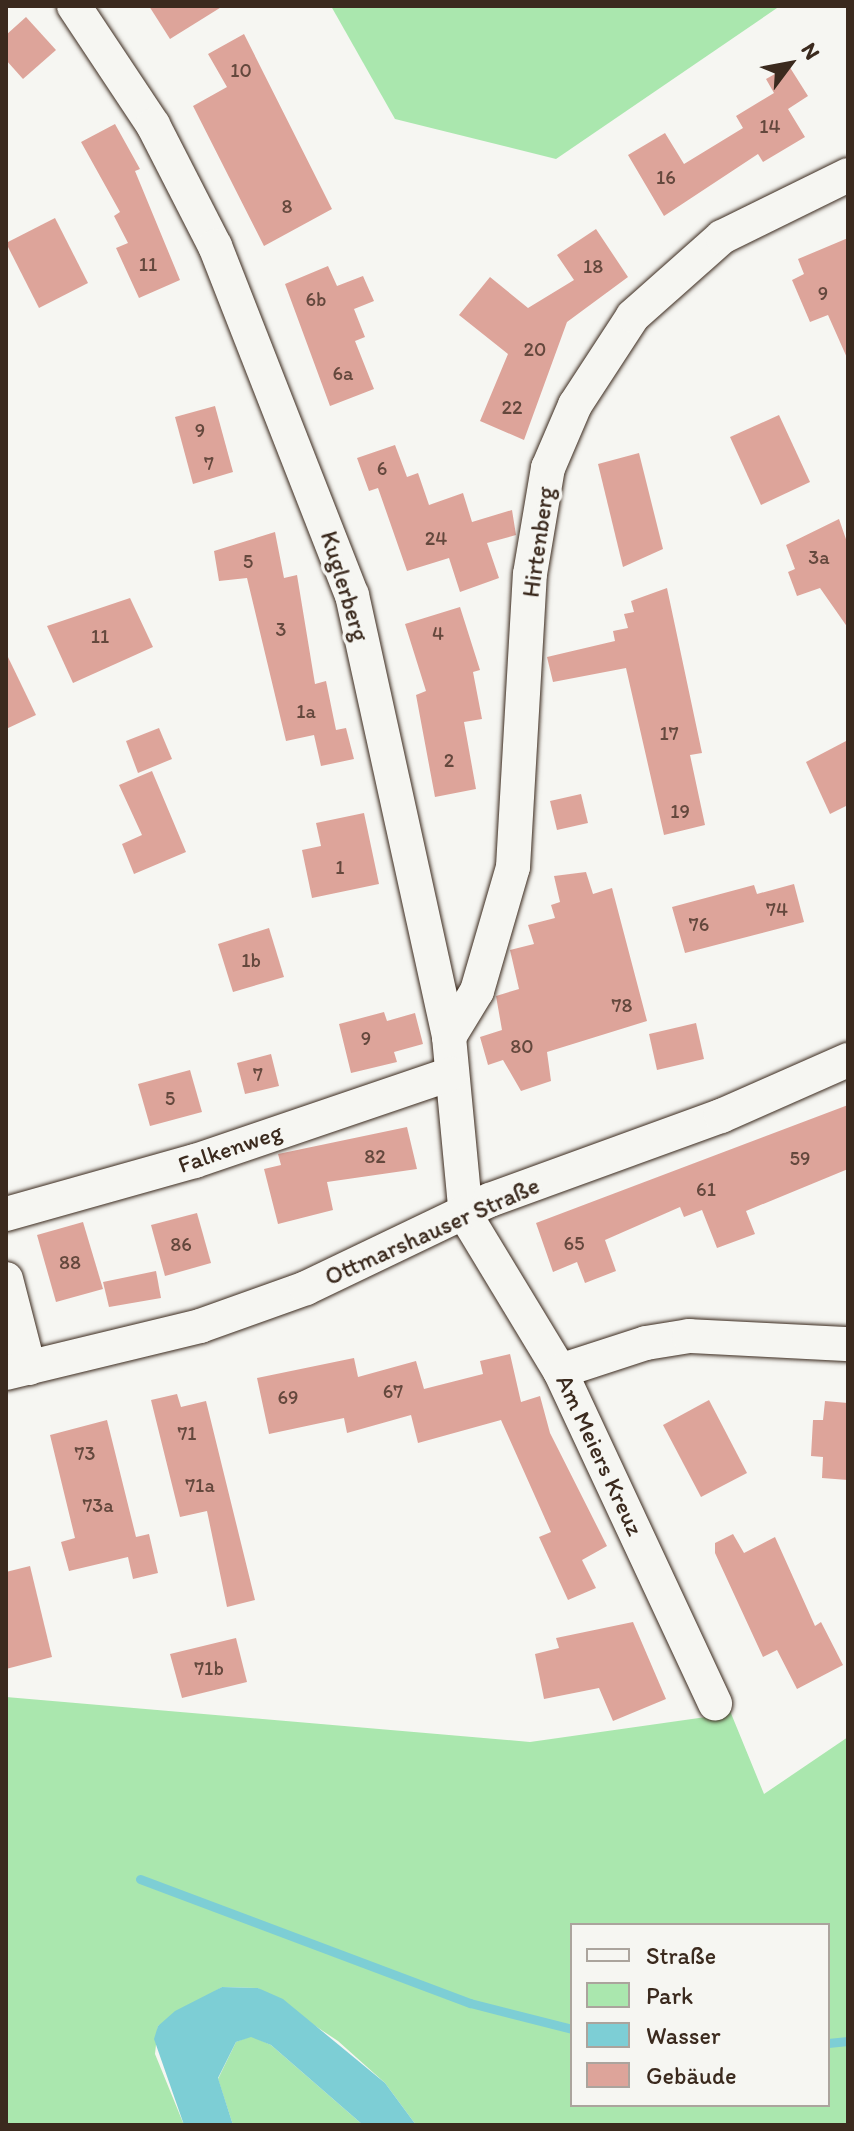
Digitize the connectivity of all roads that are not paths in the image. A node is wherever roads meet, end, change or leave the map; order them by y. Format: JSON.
{"nodes":[{"id":1,"x":74,"y":6,"type":"edge"},
{"id":2,"x":848,"y":175,"type":"edge"},
{"id":3,"x":449,"y":1037,"type":"junction"},
{"id":4,"x":848,"y":1060,"type":"edge"},
{"id":5,"x":451,"y":1074,"type":"junction"},
{"id":6,"x":6,"y":1214,"type":"edge"},
{"id":7,"x":466,"y":1216,"type":"junction"},
{"id":8,"x":6,"y":1279,"type":"edge"},
{"id":9,"x":848,"y":1344,"type":"edge"},
{"id":10,"x":17,"y":1370,"type":"edge"},
{"id":11,"x":560,"y":1371,"type":"junction"},
{"id":12,"x":715,"y":1704,"type":"dead end"}],
"edges":[{"from":1,"to":3,"type":"street","name":"Kuglerberg"},
{"from":2,"to":3,"type":"street","name":"Hirtenberg"},
{"from":3,"to":5,"type":"street","name":"Kuglerberg"},
{"from":4,"to":7,"type":"street","name":"Ottmarshauser Straße"},
{"from":5,"to":6,"type":"street","name":"Falkenweg"},
{"from":5,"to":7,"type":"street","name":"Kuglerberg"},
{"from":7,"to":10,"type":"street","name":"Ottmarshauser Straße"},
{"from":7,"to":11,"type":"street","name":"Am Meiers Kreuz"},
{"from":8,"to":10,"type":"street"},
{"from":9,"to":11,"type":"street"},
{"from":11,"to":12,"type":"street","name":"Am Meiers Kreuz"}]}
